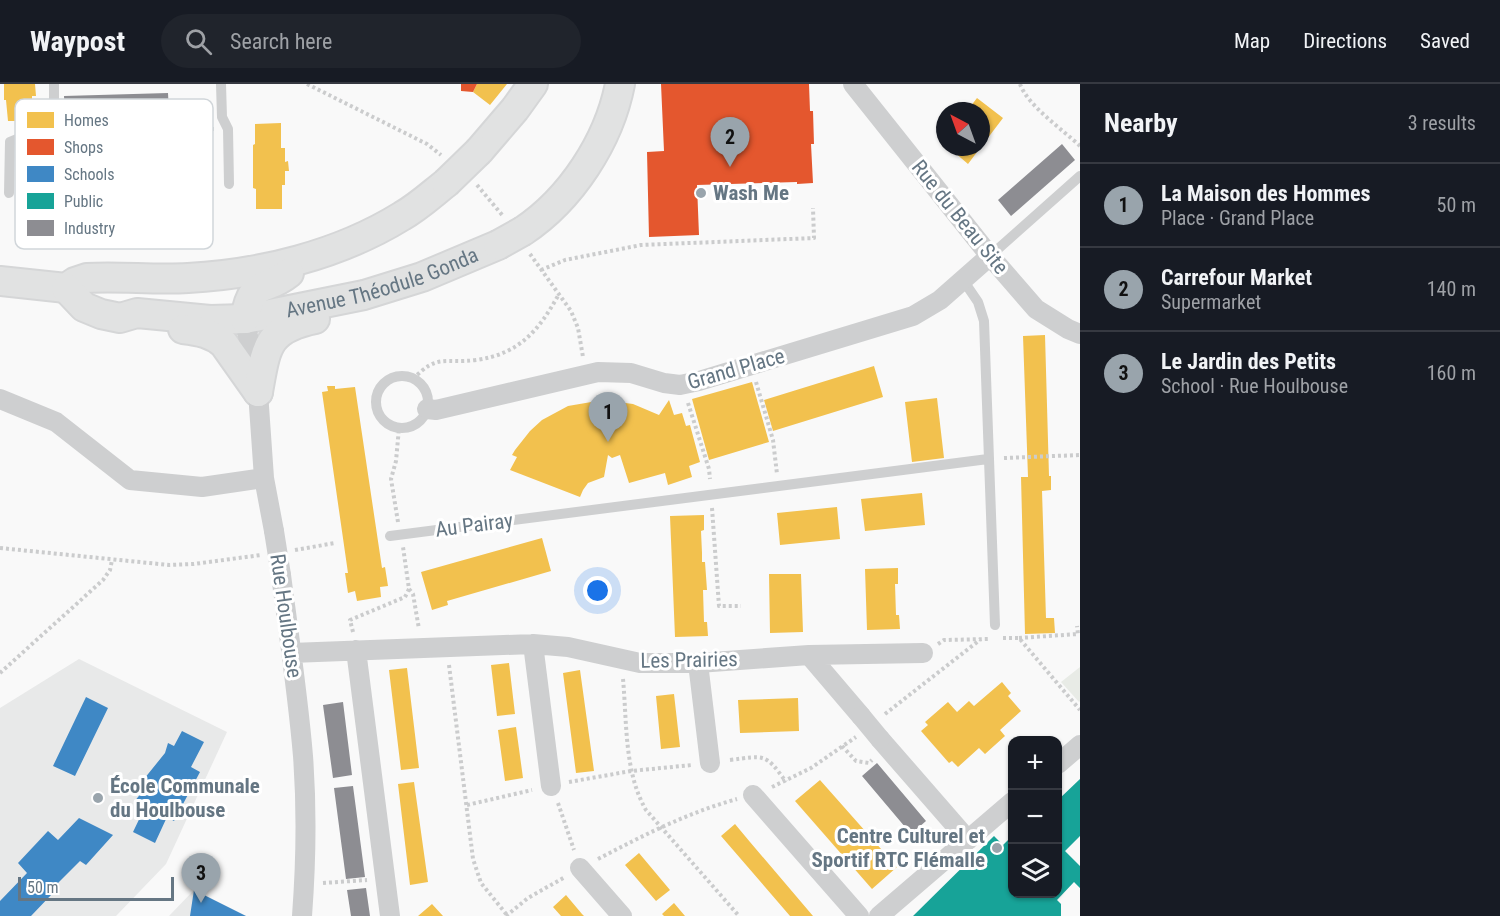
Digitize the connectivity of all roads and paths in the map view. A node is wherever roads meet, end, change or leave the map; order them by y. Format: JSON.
{"nodes":[{"id":1,"x":221,"y":84,"type":"edge"},
{"id":2,"x":307,"y":84,"type":"edge"},
{"id":3,"x":533,"y":84,"type":"edge"},
{"id":4,"x":620,"y":84,"type":"edge"},
{"id":5,"x":853,"y":84,"type":"edge"},
{"id":6,"x":1020,"y":84,"type":"edge"},
{"id":7,"x":213,"y":129,"type":"edge"},
{"id":8,"x":228,"y":129,"type":"junction"},
{"id":9,"x":15,"y":140,"type":"edge"},
{"id":10,"x":1080,"y":146,"type":"edge"},
{"id":11,"x":454,"y":173,"type":"junction"},
{"id":12,"x":1080,"y":176,"type":"edge"},
{"id":13,"x":229,"y":184,"type":"dead end"},
{"id":14,"x":9,"y":194,"type":"dead end"},
{"id":15,"x":813,"y":208,"type":"dead end"},
{"id":16,"x":504,"y":218,"type":"dead end"},
{"id":17,"x":530,"y":239,"type":"junction"},
{"id":18,"x":990,"y":256,"type":"junction"},
{"id":19,"x":300,"y":259,"type":"junction"},
{"id":20,"x":541,"y":270,"type":"junction"},
{"id":21,"x":209,"y":276,"type":"junction"},
{"id":22,"x":963,"y":280,"type":"junction"},
{"id":23,"x":0,"y":281,"type":"edge"},
{"id":24,"x":403,"y":283,"type":"junction"},
{"id":25,"x":66,"y":288,"type":"junction"},
{"id":26,"x":559,"y":294,"type":"junction"},
{"id":27,"x":120,"y":318,"type":"junction"},
{"id":28,"x":245,"y":318,"type":"junction"},
{"id":29,"x":1080,"y":334,"type":"edge"},
{"id":30,"x":752,"y":365,"type":"junction"},
{"id":31,"x":585,"y":374,"type":"junction"},
{"id":32,"x":413,"y":379,"type":"junction"},
{"id":33,"x":683,"y":384,"type":"junction"},
{"id":34,"x":258,"y":392,"type":"junction"},
{"id":35,"x":0,"y":399,"type":"edge"},
{"id":36,"x":427,"y":410,"type":"junction"},
{"id":37,"x":399,"y":428,"type":"junction"},
{"id":38,"x":1080,"y":455,"type":"edge"},
{"id":39,"x":988,"y":459,"type":"junction"},
{"id":40,"x":264,"y":478,"type":"junction"},
{"id":41,"x":778,"y":486,"type":"junction"},
{"id":42,"x":712,"y":495,"type":"junction"},
{"id":43,"x":395,"y":535,"type":"junction"},
{"id":44,"x":335,"y":543,"type":"dead end"},
{"id":45,"x":0,"y":548,"type":"edge"},
{"id":46,"x":291,"y":550,"type":"dead end"},
{"id":47,"x":269,"y":554,"type":"dead end"},
{"id":48,"x":112,"y":560,"type":"junction"},
{"id":49,"x":410,"y":589,"type":"junction"},
{"id":50,"x":741,"y":606,"type":"dead end"},
{"id":51,"x":995,"y":625,"type":"dead end"},
{"id":52,"x":1077,"y":626,"type":"dead end"},
{"id":53,"x":1019,"y":638,"type":"junction"},
{"id":54,"x":533,"y":644,"type":"junction"},
{"id":55,"x":447,"y":647,"type":"junction"},
{"id":56,"x":423,"y":648,"type":"junction"},
{"id":57,"x":356,"y":650,"type":"junction"},
{"id":58,"x":291,"y":652,"type":"junction"},
{"id":59,"x":923,"y":653,"type":"joint"},
{"id":60,"x":809,"y":655,"type":"junction"},
{"id":61,"x":621,"y":658,"type":"junction"},
{"id":62,"x":698,"y":663,"type":"junction"},
{"id":63,"x":0,"y":672,"type":"edge"},
{"id":64,"x":1079,"y":708,"type":"edge"},
{"id":65,"x":884,"y":743,"type":"junction"},
{"id":66,"x":1080,"y":744,"type":"edge"},
{"id":67,"x":842,"y":746,"type":"dead end"},
{"id":68,"x":1062,"y":760,"type":"edge"},
{"id":69,"x":710,"y":763,"type":"junction"},
{"id":70,"x":631,"y":771,"type":"junction"},
{"id":71,"x":786,"y":782,"type":"dead end"},
{"id":72,"x":552,"y":786,"type":"junction"},
{"id":73,"x":753,"y":795,"type":"dead end"},
{"id":74,"x":466,"y":805,"type":"junction"},
{"id":75,"x":1008,"y":805,"type":"edge"},
{"id":76,"x":968,"y":840,"type":"junction"},
{"id":77,"x":580,"y":868,"type":"joint"},
{"id":78,"x":385,"y":878,"type":"junction"},
{"id":79,"x":304,"y":883,"type":"junction"},
{"id":80,"x":302,"y":916,"type":"edge"},
{"id":81,"x":390,"y":916,"type":"edge"},
{"id":82,"x":507,"y":916,"type":"edge"},
{"id":83,"x":622,"y":916,"type":"edge"},
{"id":84,"x":739,"y":916,"type":"edge"},
{"id":85,"x":859,"y":916,"type":"edge"},
{"id":86,"x":879,"y":916,"type":"edge"}],
"edges":[{"from":1,"to":8,"type":"lane"},
{"from":2,"to":11,"type":"path"},
{"from":3,"to":11,"type":"main road","bridge":true},
{"from":4,"to":17,"type":"main road","name":"Avenue Théodule Gonda"},
{"from":5,"to":18,"type":"street","name":"Rue du Beau Site"},
{"from":6,"to":10,"type":"path"},
{"from":7,"to":8,"type":"path"},
{"from":8,"to":13,"type":"lane"},
{"from":9,"to":14,"type":"lane"},
{"from":11,"to":16,"type":"path"},
{"from":11,"to":19,"type":"main road"},
{"from":12,"to":18,"type":"lane"},
{"from":15,"to":20,"type":"path"},
{"from":17,"to":20,"type":"path"},
{"from":17,"to":24,"type":"main road","name":"Avenue Théodule Gonda","bridge":true},
{"from":18,"to":22,"type":"street","name":"Grand Place"},
{"from":18,"to":29,"type":"street","name":"Rue du Beau Site"},
{"from":19,"to":21,"type":"main road"},
{"from":19,"to":28,"type":"main road"},
{"from":20,"to":26,"type":"path"},
{"from":21,"to":25,"type":"main road"},
{"from":21,"to":28,"type":"main road"},
{"from":22,"to":30,"type":"street","name":"Grand Place"},
{"from":22,"to":39,"type":"lane"},
{"from":23,"to":25,"type":"main road"},
{"from":24,"to":28,"type":"main road","name":"Avenue Théodule Gonda"},
{"from":24,"to":34,"type":"main road"},
{"from":25,"to":27,"type":"main road","name":"Avenue Théodule Gonda"},
{"from":26,"to":31,"type":"path"},
{"from":26,"to":32,"type":"path"},
{"from":27,"to":28,"type":"main road","name":"Avenue Théodule Gonda"},
{"from":27,"to":34,"type":"main road"},
{"from":28,"to":34,"type":"street","name":"Rue Houlbouse"},
{"from":30,"to":33,"type":"street","name":"Grand Place"},
{"from":30,"to":41,"type":"path"},
{"from":31,"to":33,"type":"street","name":"Grand Place"},
{"from":31,"to":36,"type":"street","name":"Grand Place"},
{"from":32,"to":36,"type":"lane"},
{"from":32,"to":37,"type":"lane"},
{"from":33,"to":42,"type":"path"},
{"from":34,"to":40,"type":"street","name":"Rue Houlbouse"},
{"from":35,"to":40,"type":"street"},
{"from":36,"to":37,"type":"lane"},
{"from":37,"to":43,"type":"path"},
{"from":38,"to":39,"type":"path"},
{"from":39,"to":41,"type":"lane"},
{"from":39,"to":51,"type":"lane"},
{"from":40,"to":58,"type":"street","name":"Rue Houlbouse","bridge":true},
{"from":41,"to":42,"type":"lane"},
{"from":42,"to":43,"type":"lane","name":"Au Pairay"},
{"from":42,"to":50,"type":"path"},
{"from":43,"to":49,"type":"path"},
{"from":44,"to":46,"type":"path"},
{"from":45,"to":48,"type":"path"},
{"from":47,"to":48,"type":"path"},
{"from":48,"to":63,"type":"path"},
{"from":49,"to":56,"type":"path"},
{"from":49,"to":57,"type":"path"},
{"from":52,"to":53,"type":"path"},
{"from":53,"to":59,"type":"path"},
{"from":53,"to":64,"type":"path"},
{"from":54,"to":55,"type":"street","name":"Les Prairies"},
{"from":54,"to":61,"type":"street","name":"Les Prairies"},
{"from":54,"to":72,"type":"street"},
{"from":55,"to":56,"type":"street","name":"Les Prairies"},
{"from":55,"to":74,"type":"path"},
{"from":56,"to":57,"type":"street","name":"Les Prairies"},
{"from":57,"to":58,"type":"street","name":"Les Prairies"},
{"from":57,"to":78,"type":"street"},
{"from":58,"to":79,"type":"street","name":"Rue Houlbouse"},
{"from":59,"to":60,"type":"street","name":"Les Prairies"},
{"from":60,"to":62,"type":"street","name":"Les Prairies"},
{"from":60,"to":65,"type":"street","bridge":true},
{"from":61,"to":62,"type":"street","name":"Les Prairies"},
{"from":61,"to":70,"type":"path"},
{"from":62,"to":69,"type":"street"},
{"from":65,"to":67,"type":"path"},
{"from":65,"to":76,"type":"street"},
{"from":66,"to":68,"type":"street"},
{"from":69,"to":70,"type":"path"},
{"from":69,"to":71,"type":"path"},
{"from":70,"to":72,"type":"path"},
{"from":70,"to":84,"type":"path"},
{"from":72,"to":74,"type":"path"},
{"from":72,"to":77,"type":"path"},
{"from":73,"to":85,"type":"street"},
{"from":74,"to":82,"type":"path"},
{"from":75,"to":76,"type":"street"},
{"from":76,"to":86,"type":"street"},
{"from":77,"to":83,"type":"street"},
{"from":78,"to":79,"type":"path"},
{"from":78,"to":81,"type":"street"},
{"from":79,"to":80,"type":"street","name":"Rue Houlbouse"}]}
